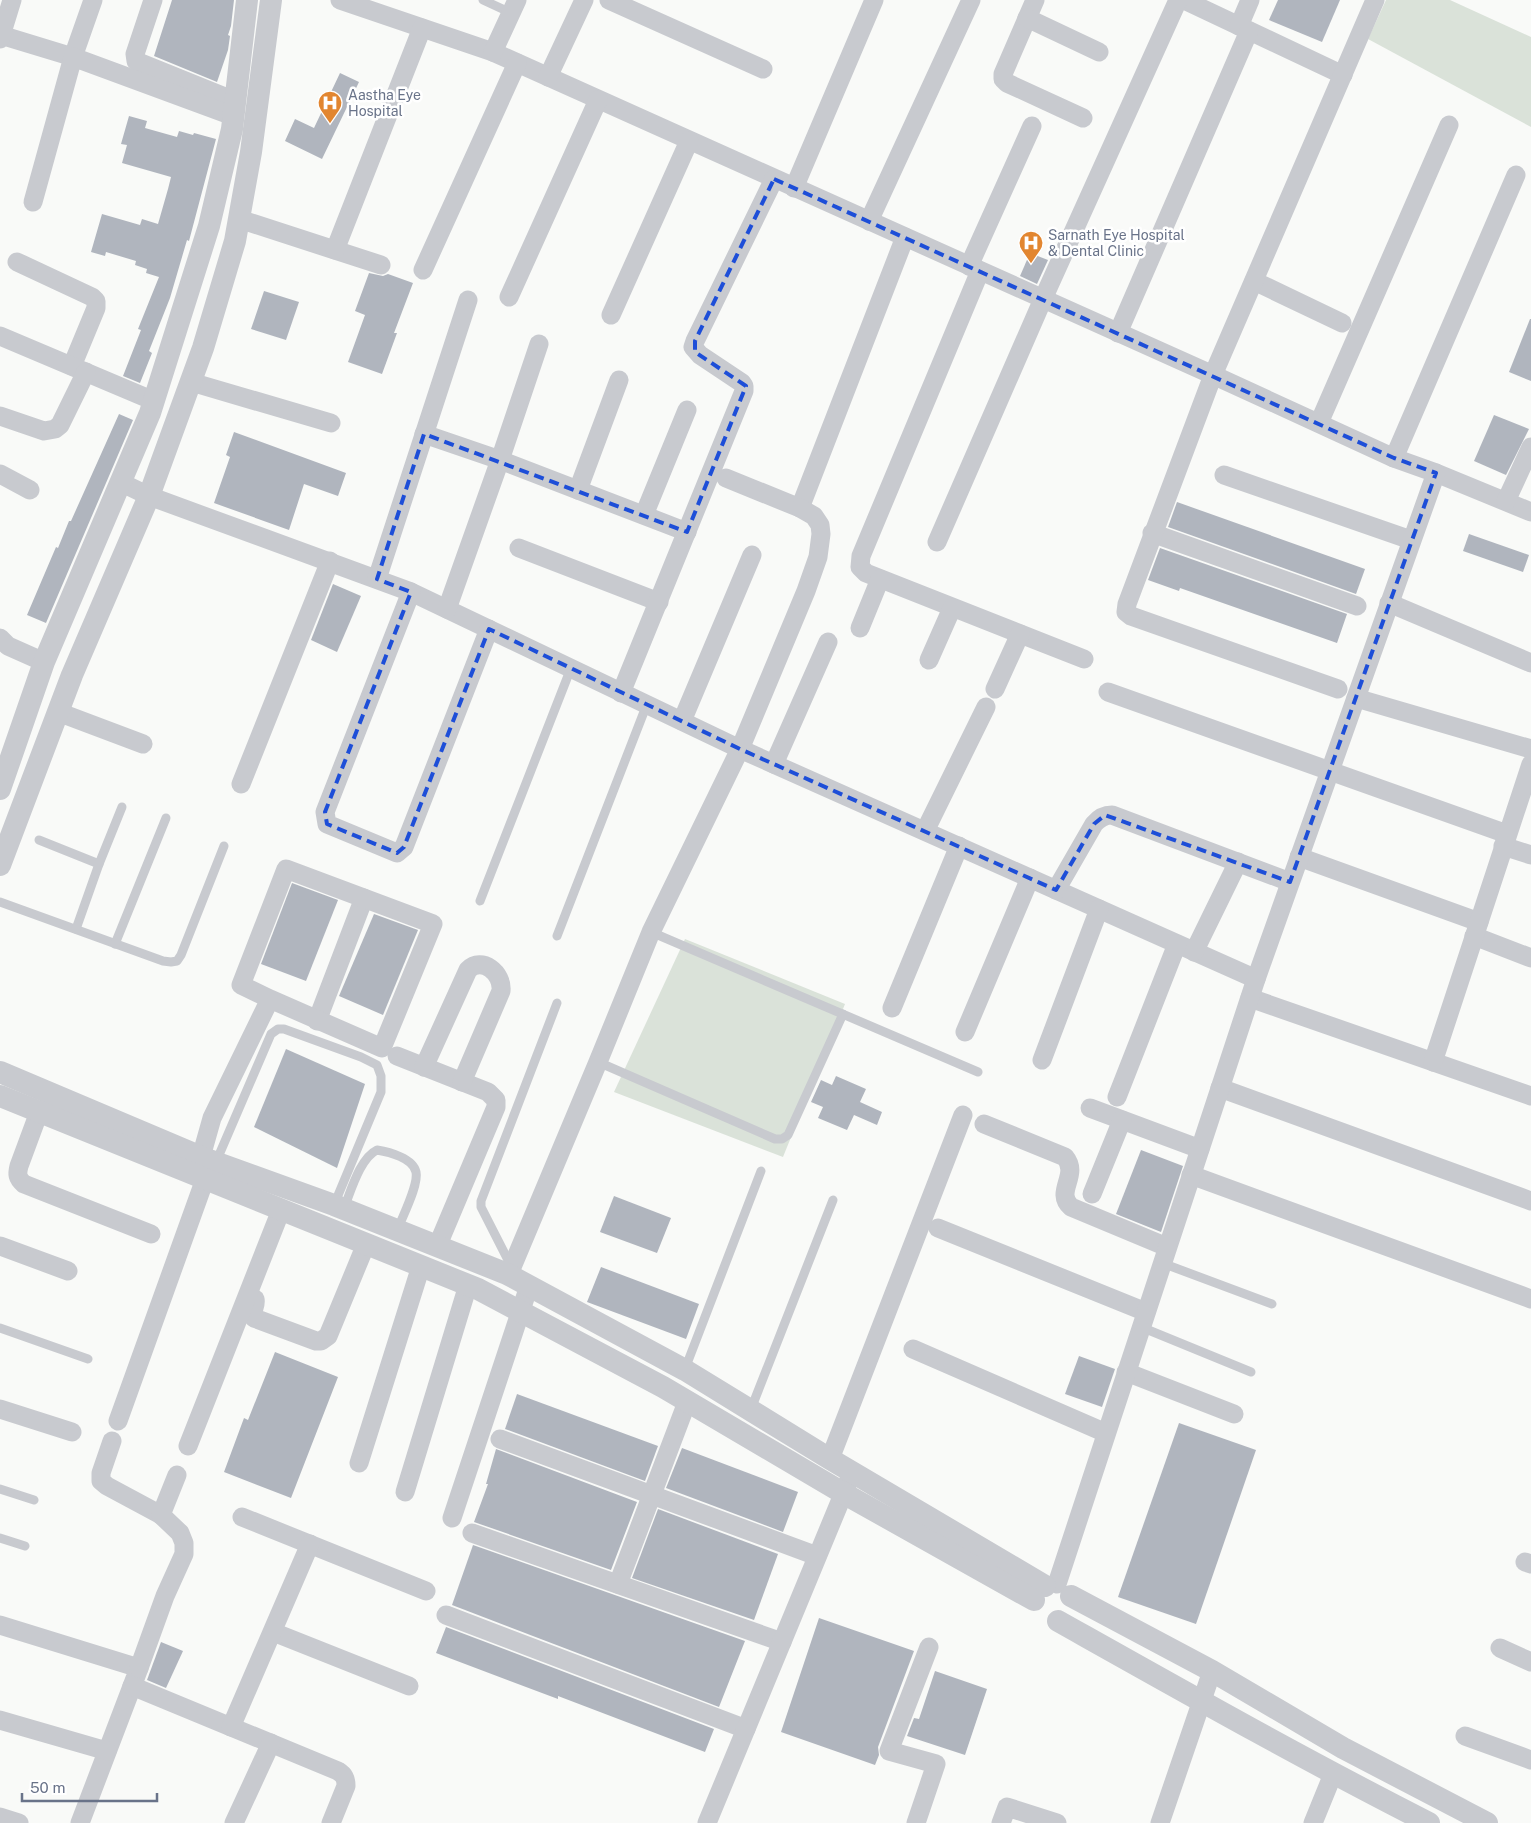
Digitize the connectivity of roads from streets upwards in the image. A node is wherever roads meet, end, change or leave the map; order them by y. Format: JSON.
{"nodes":[{"id":1,"x":12,"y":0,"type":"edge"},
{"id":2,"x":93,"y":0,"type":"edge"},
{"id":3,"x":153,"y":0,"type":"edge"},
{"id":4,"x":246,"y":0,"type":"edge"},
{"id":5,"x":271,"y":0,"type":"edge"},
{"id":6,"x":340,"y":0,"type":"edge"},
{"id":7,"x":584,"y":0,"type":"edge"},
{"id":8,"x":609,"y":0,"type":"edge"},
{"id":9,"x":874,"y":0,"type":"edge"},
{"id":10,"x":971,"y":0,"type":"edge"},
{"id":11,"x":1035,"y":0,"type":"edge"},
{"id":12,"x":1178,"y":0,"type":"edge"},
{"id":13,"x":1184,"y":0,"type":"edge"},
{"id":14,"x":1250,"y":0,"type":"edge"},
{"id":15,"x":1375,"y":0,"type":"edge"},
{"id":16,"x":514,"y":6,"type":"edge"},
{"id":17,"x":1027,"y":18,"type":"junction"},
{"id":18,"x":422,"y":28,"type":"junction"},
{"id":19,"x":1244,"y":28,"type":"junction"},
{"id":20,"x":1,"y":37,"type":"edge"},
{"id":21,"x":493,"y":52,"type":"junction"},
{"id":22,"x":1099,"y":52,"type":"dead end"},
{"id":23,"x":73,"y":57,"type":"junction"},
{"id":24,"x":517,"y":64,"type":"junction"},
{"id":25,"x":763,"y":69,"type":"dead end"},
{"id":26,"x":1343,"y":75,"type":"junction"},
{"id":27,"x":548,"y":77,"type":"junction"},
{"id":28,"x":598,"y":100,"type":"junction"},
{"id":29,"x":234,"y":108,"type":"junction"},
{"id":30,"x":1083,"y":118,"type":"dead end"},
{"id":31,"x":1450,"y":125,"type":"dead end"},
{"id":32,"x":1032,"y":126,"type":"dead end"},
{"id":33,"x":689,"y":141,"type":"junction"},
{"id":34,"x":1516,"y":175,"type":"dead end"},
{"id":35,"x":774,"y":179,"type":"junction"},
{"id":36,"x":794,"y":188,"type":"junction"},
{"id":37,"x":33,"y":202,"type":"dead end"},
{"id":38,"x":239,"y":220,"type":"junction"},
{"id":39,"x":869,"y":221,"type":"junction"},
{"id":40,"x":905,"y":237,"type":"junction"},
{"id":41,"x":334,"y":250,"type":"junction"},
{"id":42,"x":17,"y":262,"type":"dead end"},
{"id":43,"x":381,"y":265,"type":"dead end"},
{"id":44,"x":974,"y":268,"type":"junction"},
{"id":45,"x":424,"y":270,"type":"dead end"},
{"id":46,"x":1254,"y":281,"type":"junction"},
{"id":47,"x":509,"y":297,"type":"dead end"},
{"id":48,"x":1043,"y":299,"type":"junction"},
{"id":49,"x":468,"y":300,"type":"dead end"},
{"id":50,"x":610,"y":315,"type":"dead end"},
{"id":51,"x":1342,"y":322,"type":"dead end"},
{"id":52,"x":1118,"y":333,"type":"junction"},
{"id":53,"x":0,"y":336,"type":"edge"},
{"id":54,"x":539,"y":344,"type":"dead end"},
{"id":55,"x":79,"y":369,"type":"junction"},
{"id":56,"x":1213,"y":375,"type":"junction"},
{"id":57,"x":618,"y":380,"type":"dead end"},
{"id":58,"x":191,"y":382,"type":"junction"},
{"id":59,"x":154,"y":401,"type":"junction"},
{"id":60,"x":687,"y":410,"type":"dead end"},
{"id":61,"x":0,"y":416,"type":"edge"},
{"id":62,"x":331,"y":423,"type":"dead end"},
{"id":63,"x":1319,"y":424,"type":"junction"},
{"id":64,"x":424,"y":434,"type":"junction"},
{"id":65,"x":1531,"y":447,"type":"edge"},
{"id":66,"x":1394,"y":458,"type":"junction"},
{"id":67,"x":500,"y":460,"type":"junction"},
{"id":68,"x":1436,"y":473,"type":"junction"},
{"id":69,"x":0,"y":474,"type":"edge"},
{"id":70,"x":1224,"y":474,"type":"dead end"},
{"id":71,"x":726,"y":478,"type":"dead end"},
{"id":72,"x":120,"y":482,"type":"junction"},
{"id":73,"x":30,"y":490,"type":"dead end"},
{"id":74,"x":578,"y":490,"type":"junction"},
{"id":75,"x":149,"y":496,"type":"junction"},
{"id":76,"x":1506,"y":501,"type":"junction"},
{"id":77,"x":800,"y":508,"type":"junction"},
{"id":78,"x":1531,"y":512,"type":"edge"},
{"id":79,"x":644,"y":515,"type":"junction"},
{"id":80,"x":687,"y":532,"type":"junction"},
{"id":81,"x":1152,"y":533,"type":"junction"},
{"id":82,"x":1412,"y":540,"type":"junction"},
{"id":83,"x":937,"y":542,"type":"dead end"},
{"id":84,"x":519,"y":548,"type":"dead end"},
{"id":85,"x":752,"y":555,"type":"dead end"},
{"id":86,"x":330,"y":561,"type":"junction"},
{"id":87,"x":376,"y":579,"type":"junction"},
{"id":88,"x":880,"y":579,"type":"junction"},
{"id":89,"x":411,"y":592,"type":"junction"},
{"id":90,"x":659,"y":602,"type":"junction"},
{"id":91,"x":1389,"y":603,"type":"junction"},
{"id":92,"x":1357,"y":606,"type":"dead end"},
{"id":93,"x":952,"y":608,"type":"junction"},
{"id":94,"x":447,"y":609,"type":"junction"},
{"id":95,"x":860,"y":628,"type":"dead end"},
{"id":96,"x":489,"y":629,"type":"junction"},
{"id":97,"x":1020,"y":634,"type":"junction"},
{"id":98,"x":0,"y":638,"type":"edge"},
{"id":99,"x":828,"y":642,"type":"dead end"},
{"id":100,"x":1084,"y":659,"type":"dead end"},
{"id":101,"x":929,"y":660,"type":"dead end"},
{"id":102,"x":44,"y":662,"type":"junction"},
{"id":103,"x":1531,"y":662,"type":"edge"},
{"id":104,"x":996,"y":689,"type":"dead end"},
{"id":105,"x":1338,"y":689,"type":"dead end"},
{"id":106,"x":1108,"y":692,"type":"dead end"},
{"id":107,"x":622,"y":693,"type":"junction"},
{"id":108,"x":1356,"y":698,"type":"junction"},
{"id":109,"x":986,"y":707,"type":"dead end"},
{"id":110,"x":58,"y":712,"type":"junction"},
{"id":111,"x":682,"y":721,"type":"junction"},
{"id":112,"x":143,"y":744,"type":"dead end"},
{"id":113,"x":740,"y":749,"type":"junction"},
{"id":114,"x":1531,"y":762,"type":"edge"},
{"id":115,"x":774,"y":764,"type":"junction"},
{"id":116,"x":1330,"y":771,"type":"junction"},
{"id":117,"x":241,"y":784,"type":"dead end"},
{"id":118,"x":0,"y":789,"type":"edge"},
{"id":119,"x":925,"y":831,"type":"junction"},
{"id":120,"x":1505,"y":840,"type":"junction"},
{"id":121,"x":959,"y":846,"type":"junction"},
{"id":122,"x":1531,"y":855,"type":"edge"},
{"id":123,"x":1299,"y":857,"type":"junction"},
{"id":124,"x":1238,"y":862,"type":"junction"},
{"id":125,"x":0,"y":865,"type":"edge"},
{"id":126,"x":1030,"y":878,"type":"junction"},
{"id":127,"x":1290,"y":882,"type":"junction"},
{"id":128,"x":1056,"y":890,"type":"junction"},
{"id":129,"x":364,"y":898,"type":"junction"},
{"id":130,"x":1099,"y":909,"type":"junction"},
{"id":131,"x":1477,"y":929,"type":"junction"},
{"id":132,"x":1177,"y":944,"type":"junction"},
{"id":133,"x":1194,"y":952,"type":"junction"},
{"id":134,"x":1531,"y":958,"type":"edge"},
{"id":135,"x":1256,"y":979,"type":"junction"},
{"id":136,"x":1250,"y":998,"type":"junction"},
{"id":137,"x":270,"y":999,"type":"junction"},
{"id":138,"x":892,"y":1008,"type":"dead end"},
{"id":139,"x":316,"y":1020,"type":"junction"},
{"id":140,"x":966,"y":1032,"type":"dead end"},
{"id":141,"x":397,"y":1056,"type":"dead end"},
{"id":142,"x":1042,"y":1060,"type":"dead end"},
{"id":143,"x":1433,"y":1062,"type":"junction"},
{"id":144,"x":424,"y":1067,"type":"junction"},
{"id":145,"x":0,"y":1072,"type":"edge"},
{"id":146,"x":462,"y":1082,"type":"junction"},
{"id":147,"x":1220,"y":1088,"type":"junction"},
{"id":148,"x":0,"y":1096,"type":"edge"},
{"id":149,"x":1117,"y":1096,"type":"dead end"},
{"id":150,"x":1531,"y":1096,"type":"edge"},
{"id":151,"x":1090,"y":1108,"type":"dead end"},
{"id":152,"x":39,"y":1112,"type":"junction"},
{"id":153,"x":963,"y":1115,"type":"dead end"},
{"id":154,"x":1122,"y":1120,"type":"junction"},
{"id":155,"x":984,"y":1124,"type":"dead end"},
{"id":156,"x":1200,"y":1149,"type":"junction"},
{"id":157,"x":208,"y":1166,"type":"junction"},
{"id":158,"x":1191,"y":1175,"type":"junction"},
{"id":159,"x":1092,"y":1194,"type":"dead end"},
{"id":160,"x":1531,"y":1201,"type":"edge"},
{"id":161,"x":281,"y":1210,"type":"junction"},
{"id":162,"x":938,"y":1228,"type":"dead end"},
{"id":163,"x":151,"y":1234,"type":"dead end"},
{"id":164,"x":366,"y":1244,"type":"junction"},
{"id":165,"x":0,"y":1246,"type":"edge"},
{"id":166,"x":437,"y":1247,"type":"junction"},
{"id":167,"x":1164,"y":1255,"type":"junction"},
{"id":168,"x":421,"y":1266,"type":"junction"},
{"id":169,"x":68,"y":1270,"type":"dead end"},
{"id":170,"x":510,"y":1271,"type":"junction"},
{"id":171,"x":468,"y":1285,"type":"junction"},
{"id":172,"x":529,"y":1286,"type":"junction"},
{"id":173,"x":248,"y":1295,"type":"junction"},
{"id":174,"x":1531,"y":1299,"type":"edge"},
{"id":175,"x":520,"y":1311,"type":"junction"},
{"id":176,"x":1143,"y":1319,"type":"junction"},
{"id":177,"x":912,"y":1349,"type":"dead end"},
{"id":178,"x":1126,"y":1372,"type":"junction"},
{"id":179,"x":687,"y":1402,"type":"junction"},
{"id":180,"x":0,"y":1409,"type":"edge"},
{"id":181,"x":1234,"y":1414,"type":"dead end"},
{"id":182,"x":118,"y":1420,"type":"dead end"},
{"id":183,"x":72,"y":1432,"type":"dead end"},
{"id":184,"x":1106,"y":1433,"type":"junction"},
{"id":185,"x":500,"y":1439,"type":"dead end"},
{"id":186,"x":112,"y":1441,"type":"dead end"},
{"id":187,"x":188,"y":1446,"type":"dead end"},
{"id":188,"x":830,"y":1459,"type":"junction"},
{"id":189,"x":360,"y":1463,"type":"dead end"},
{"id":190,"x":852,"y":1471,"type":"junction"},
{"id":191,"x":177,"y":1475,"type":"dead end"},
{"id":192,"x":405,"y":1492,"type":"dead end"},
{"id":193,"x":843,"y":1493,"type":"junction"},
{"id":194,"x":652,"y":1494,"type":"junction"},
{"id":195,"x":161,"y":1515,"type":"junction"},
{"id":196,"x":242,"y":1517,"type":"dead end"},
{"id":197,"x":452,"y":1518,"type":"dead end"},
{"id":198,"x":472,"y":1533,"type":"dead end"},
{"id":199,"x":310,"y":1544,"type":"junction"},
{"id":200,"x":817,"y":1556,"type":"junction"},
{"id":201,"x":618,"y":1584,"type":"junction"},
{"id":202,"x":426,"y":1591,"type":"dead end"},
{"id":203,"x":1052,"y":1592,"type":"junction"},
{"id":204,"x":446,"y":1615,"type":"dead end"},
{"id":205,"x":1058,"y":1621,"type":"junction"},
{"id":206,"x":0,"y":1625,"type":"edge"},
{"id":207,"x":273,"y":1632,"type":"junction"},
{"id":208,"x":782,"y":1642,"type":"junction"},
{"id":209,"x":929,"y":1647,"type":"dead end"},
{"id":210,"x":1500,"y":1648,"type":"dead end"},
{"id":211,"x":1531,"y":1662,"type":"edge"},
{"id":212,"x":139,"y":1668,"type":"junction"},
{"id":213,"x":1212,"y":1671,"type":"junction"},
{"id":214,"x":132,"y":1686,"type":"junction"},
{"id":215,"x":409,"y":1686,"type":"dead end"},
{"id":216,"x":1201,"y":1702,"type":"junction"},
{"id":217,"x":0,"y":1720,"type":"edge"},
{"id":218,"x":232,"y":1726,"type":"junction"},
{"id":219,"x":746,"y":1729,"type":"junction"},
{"id":220,"x":1465,"y":1736,"type":"dead end"},
{"id":221,"x":271,"y":1743,"type":"junction"},
{"id":222,"x":108,"y":1751,"type":"junction"},
{"id":223,"x":1531,"y":1760,"type":"edge"},
{"id":224,"x":1333,"y":1774,"type":"junction"},
{"id":225,"x":0,"y":1817,"type":"edge"},
{"id":226,"x":19,"y":1823,"type":"edge"},
{"id":227,"x":80,"y":1823,"type":"edge"},
{"id":228,"x":234,"y":1823,"type":"edge"},
{"id":229,"x":331,"y":1823,"type":"edge"},
{"id":230,"x":707,"y":1823,"type":"edge"},
{"id":231,"x":916,"y":1823,"type":"edge"},
{"id":232,"x":1001,"y":1823,"type":"edge"},
{"id":233,"x":1057,"y":1823,"type":"edge"},
{"id":234,"x":1160,"y":1823,"type":"edge"},
{"id":235,"x":1313,"y":1823,"type":"edge"},
{"id":236,"x":1429,"y":1823,"type":"edge"},
{"id":237,"x":1487,"y":1823,"type":"edge"}],
"edges":[{"from":1,"to":20,"type":"street"},
{"from":2,"to":23,"type":"street"},
{"from":3,"to":29,"type":"street"},
{"from":4,"to":29,"type":"street"},
{"from":5,"to":38,"type":"street"},
{"from":6,"to":18,"type":"street"},
{"from":7,"to":27,"type":"street"},
{"from":8,"to":25,"type":"street"},
{"from":9,"to":36,"type":"street"},
{"from":10,"to":39,"type":"street"},
{"from":11,"to":17,"type":"street"},
{"from":12,"to":48,"type":"street"},
{"from":13,"to":19,"type":"street"},
{"from":14,"to":19,"type":"street"},
{"from":15,"to":26,"type":"street"},
{"from":16,"to":21,"type":"street"},
{"from":17,"to":22,"type":"street"},
{"from":17,"to":30,"type":"street"},
{"from":18,"to":21,"type":"street"},
{"from":18,"to":41,"type":"street"},
{"from":19,"to":26,"type":"street"},
{"from":19,"to":52,"type":"street"},
{"from":20,"to":23,"type":"street"},
{"from":21,"to":24,"type":"street"},
{"from":23,"to":29,"type":"street"},
{"from":23,"to":37,"type":"street"},
{"from":24,"to":27,"type":"street"},
{"from":24,"to":45,"type":"street"},
{"from":26,"to":46,"type":"street"},
{"from":27,"to":28,"type":"street"},
{"from":28,"to":33,"type":"street"},
{"from":28,"to":47,"type":"street"},
{"from":29,"to":59,"type":"street"},
{"from":31,"to":63,"type":"street"},
{"from":32,"to":44,"type":"street"},
{"from":33,"to":35,"type":"street"},
{"from":33,"to":50,"type":"street"},
{"from":34,"to":66,"type":"street"},
{"from":35,"to":36,"type":"street"},
{"from":35,"to":80,"type":"street"},
{"from":36,"to":39,"type":"street"},
{"from":38,"to":41,"type":"street"},
{"from":38,"to":58,"type":"street"},
{"from":39,"to":40,"type":"street"},
{"from":40,"to":44,"type":"street"},
{"from":40,"to":77,"type":"street"},
{"from":41,"to":43,"type":"street"},
{"from":42,"to":55,"type":"street"},
{"from":44,"to":48,"type":"street"},
{"from":44,"to":88,"type":"street"},
{"from":46,"to":51,"type":"street"},
{"from":46,"to":56,"type":"street"},
{"from":48,"to":52,"type":"street"},
{"from":48,"to":83,"type":"street"},
{"from":49,"to":64,"type":"street"},
{"from":52,"to":56,"type":"street"},
{"from":53,"to":55,"type":"street"},
{"from":54,"to":67,"type":"street"},
{"from":55,"to":59,"type":"street"},
{"from":55,"to":61,"type":"street"},
{"from":56,"to":63,"type":"street"},
{"from":56,"to":81,"type":"street"},
{"from":57,"to":74,"type":"street"},
{"from":58,"to":62,"type":"street"},
{"from":58,"to":75,"type":"street"},
{"from":59,"to":72,"type":"street"},
{"from":60,"to":79,"type":"street"},
{"from":63,"to":66,"type":"street"},
{"from":64,"to":67,"type":"street"},
{"from":64,"to":87,"type":"street"},
{"from":65,"to":76,"type":"street"},
{"from":66,"to":68,"type":"street"},
{"from":67,"to":74,"type":"street"},
{"from":67,"to":94,"type":"street"},
{"from":68,"to":76,"type":"street"},
{"from":68,"to":82,"type":"street"},
{"from":69,"to":73,"type":"street"},
{"from":70,"to":82,"type":"street"},
{"from":71,"to":77,"type":"street"},
{"from":72,"to":75,"type":"street"},
{"from":72,"to":102,"type":"street"},
{"from":74,"to":79,"type":"street"},
{"from":75,"to":86,"type":"street"},
{"from":75,"to":110,"type":"street"},
{"from":76,"to":78,"type":"street"},
{"from":77,"to":113,"type":"street"},
{"from":79,"to":80,"type":"street"},
{"from":80,"to":90,"type":"street"},
{"from":81,"to":92,"type":"street"},
{"from":81,"to":105,"type":"street"},
{"from":82,"to":91,"type":"street"},
{"from":84,"to":90,"type":"street"},
{"from":85,"to":111,"type":"street"},
{"from":86,"to":87,"type":"street"},
{"from":86,"to":117,"type":"street"},
{"from":87,"to":89,"type":"street"},
{"from":88,"to":93,"type":"street"},
{"from":88,"to":95,"type":"street"},
{"from":89,"to":94,"type":"street"},
{"from":89,"to":96,"type":"street"},
{"from":90,"to":107,"type":"street"},
{"from":91,"to":103,"type":"street"},
{"from":91,"to":108,"type":"street"},
{"from":93,"to":97,"type":"street"},
{"from":93,"to":101,"type":"street"},
{"from":94,"to":96,"type":"street"},
{"from":96,"to":107,"type":"street"},
{"from":97,"to":100,"type":"street"},
{"from":97,"to":104,"type":"street"},
{"from":98,"to":102,"type":"street"},
{"from":99,"to":115,"type":"street"},
{"from":102,"to":118,"type":"street"},
{"from":106,"to":116,"type":"street"},
{"from":107,"to":111,"type":"street"},
{"from":108,"to":114,"type":"street"},
{"from":108,"to":116,"type":"street"},
{"from":109,"to":119,"type":"street"},
{"from":110,"to":112,"type":"street"},
{"from":110,"to":125,"type":"street"},
{"from":111,"to":113,"type":"street"},
{"from":113,"to":115,"type":"street"},
{"from":113,"to":170,"type":"street"},
{"from":114,"to":120,"type":"street"},
{"from":115,"to":119,"type":"street"},
{"from":116,"to":120,"type":"street"},
{"from":116,"to":123,"type":"street"},
{"from":119,"to":121,"type":"street"},
{"from":120,"to":122,"type":"street"},
{"from":120,"to":131,"type":"street"},
{"from":121,"to":126,"type":"street"},
{"from":121,"to":138,"type":"street"},
{"from":123,"to":127,"type":"street"},
{"from":123,"to":131,"type":"street"},
{"from":124,"to":127,"type":"street"},
{"from":124,"to":128,"type":"street"},
{"from":124,"to":133,"type":"street"},
{"from":126,"to":128,"type":"street"},
{"from":126,"to":140,"type":"street"},
{"from":127,"to":135,"type":"street"},
{"from":128,"to":130,"type":"street"},
{"from":129,"to":137,"type":"street"},
{"from":129,"to":139,"type":"street"},
{"from":129,"to":139,"type":"street"},
{"from":130,"to":132,"type":"street"},
{"from":130,"to":142,"type":"street"},
{"from":131,"to":134,"type":"street"},
{"from":131,"to":143,"type":"street"},
{"from":132,"to":133,"type":"street"},
{"from":132,"to":149,"type":"street"},
{"from":133,"to":135,"type":"street"},
{"from":135,"to":136,"type":"street"},
{"from":136,"to":143,"type":"street"},
{"from":136,"to":147,"type":"street"},
{"from":137,"to":139,"type":"street"},
{"from":137,"to":157,"type":"street"},
{"from":141,"to":144,"type":"street"},
{"from":143,"to":150,"type":"street"},
{"from":144,"to":146,"type":"street"},
{"from":144,"to":146,"type":"street"},
{"from":145,"to":157,"type":"street"},
{"from":146,"to":166,"type":"street"},
{"from":147,"to":156,"type":"street"},
{"from":147,"to":160,"type":"street"},
{"from":148,"to":152,"type":"street"},
{"from":151,"to":154,"type":"street"},
{"from":152,"to":157,"type":"street"},
{"from":152,"to":163,"type":"street"},
{"from":153,"to":188,"type":"street"},
{"from":154,"to":156,"type":"street"},
{"from":154,"to":159,"type":"street"},
{"from":155,"to":167,"type":"street"},
{"from":156,"to":158,"type":"street"},
{"from":157,"to":161,"type":"street"},
{"from":157,"to":166,"type":"street"},
{"from":157,"to":182,"type":"street"},
{"from":158,"to":167,"type":"street"},
{"from":158,"to":174,"type":"street"},
{"from":161,"to":164,"type":"street"},
{"from":161,"to":173,"type":"street"},
{"from":162,"to":176,"type":"street"},
{"from":164,"to":168,"type":"street"},
{"from":164,"to":173,"type":"street"},
{"from":165,"to":169,"type":"street"},
{"from":166,"to":170,"type":"street"},
{"from":167,"to":176,"type":"street"},
{"from":168,"to":171,"type":"street"},
{"from":168,"to":189,"type":"street"},
{"from":170,"to":172,"type":"street"},
{"from":171,"to":175,"type":"street"},
{"from":171,"to":192,"type":"street"},
{"from":172,"to":175,"type":"street"},
{"from":172,"to":188,"type":"street"},
{"from":173,"to":187,"type":"street"},
{"from":175,"to":179,"type":"street"},
{"from":175,"to":197,"type":"street"},
{"from":176,"to":178,"type":"street"},
{"from":177,"to":184,"type":"street"},
{"from":178,"to":181,"type":"street"},
{"from":178,"to":184,"type":"street"},
{"from":179,"to":193,"type":"street"},
{"from":179,"to":194,"type":"street"},
{"from":180,"to":183,"type":"street"},
{"from":184,"to":203,"type":"street"},
{"from":185,"to":194,"type":"street"},
{"from":186,"to":195,"type":"street"},
{"from":188,"to":190,"type":"street"},
{"from":190,"to":193,"type":"street"},
{"from":190,"to":203,"type":"street"},
{"from":191,"to":195,"type":"street"},
{"from":193,"to":200,"type":"street"},
{"from":193,"to":203,"type":"street"},
{"from":194,"to":200,"type":"street"},
{"from":194,"to":201,"type":"street"},
{"from":195,"to":212,"type":"street"},
{"from":196,"to":199,"type":"street"},
{"from":198,"to":201,"type":"street"},
{"from":199,"to":202,"type":"street"},
{"from":199,"to":207,"type":"street"},
{"from":200,"to":208,"type":"street"},
{"from":201,"to":208,"type":"street"},
{"from":203,"to":205,"type":"street"},
{"from":203,"to":205,"type":"street"},
{"from":203,"to":213,"type":"street"},
{"from":204,"to":219,"type":"street"},
{"from":205,"to":216,"type":"street"},
{"from":206,"to":212,"type":"street"},
{"from":207,"to":215,"type":"street"},
{"from":207,"to":218,"type":"street"},
{"from":208,"to":219,"type":"street"},
{"from":209,"to":231,"type":"street"},
{"from":210,"to":211,"type":"street"},
{"from":212,"to":214,"type":"street"},
{"from":213,"to":216,"type":"street"},
{"from":213,"to":237,"type":"street"},
{"from":214,"to":218,"type":"street"},
{"from":214,"to":222,"type":"street"},
{"from":216,"to":224,"type":"street"},
{"from":216,"to":234,"type":"street"},
{"from":217,"to":222,"type":"street"},
{"from":218,"to":221,"type":"street"},
{"from":219,"to":230,"type":"street"},
{"from":220,"to":223,"type":"street"},
{"from":221,"to":228,"type":"street"},
{"from":221,"to":229,"type":"street"},
{"from":222,"to":227,"type":"street"},
{"from":224,"to":235,"type":"street"},
{"from":224,"to":236,"type":"street"},
{"from":225,"to":226,"type":"street"},
{"from":232,"to":233,"type":"street"}]}
